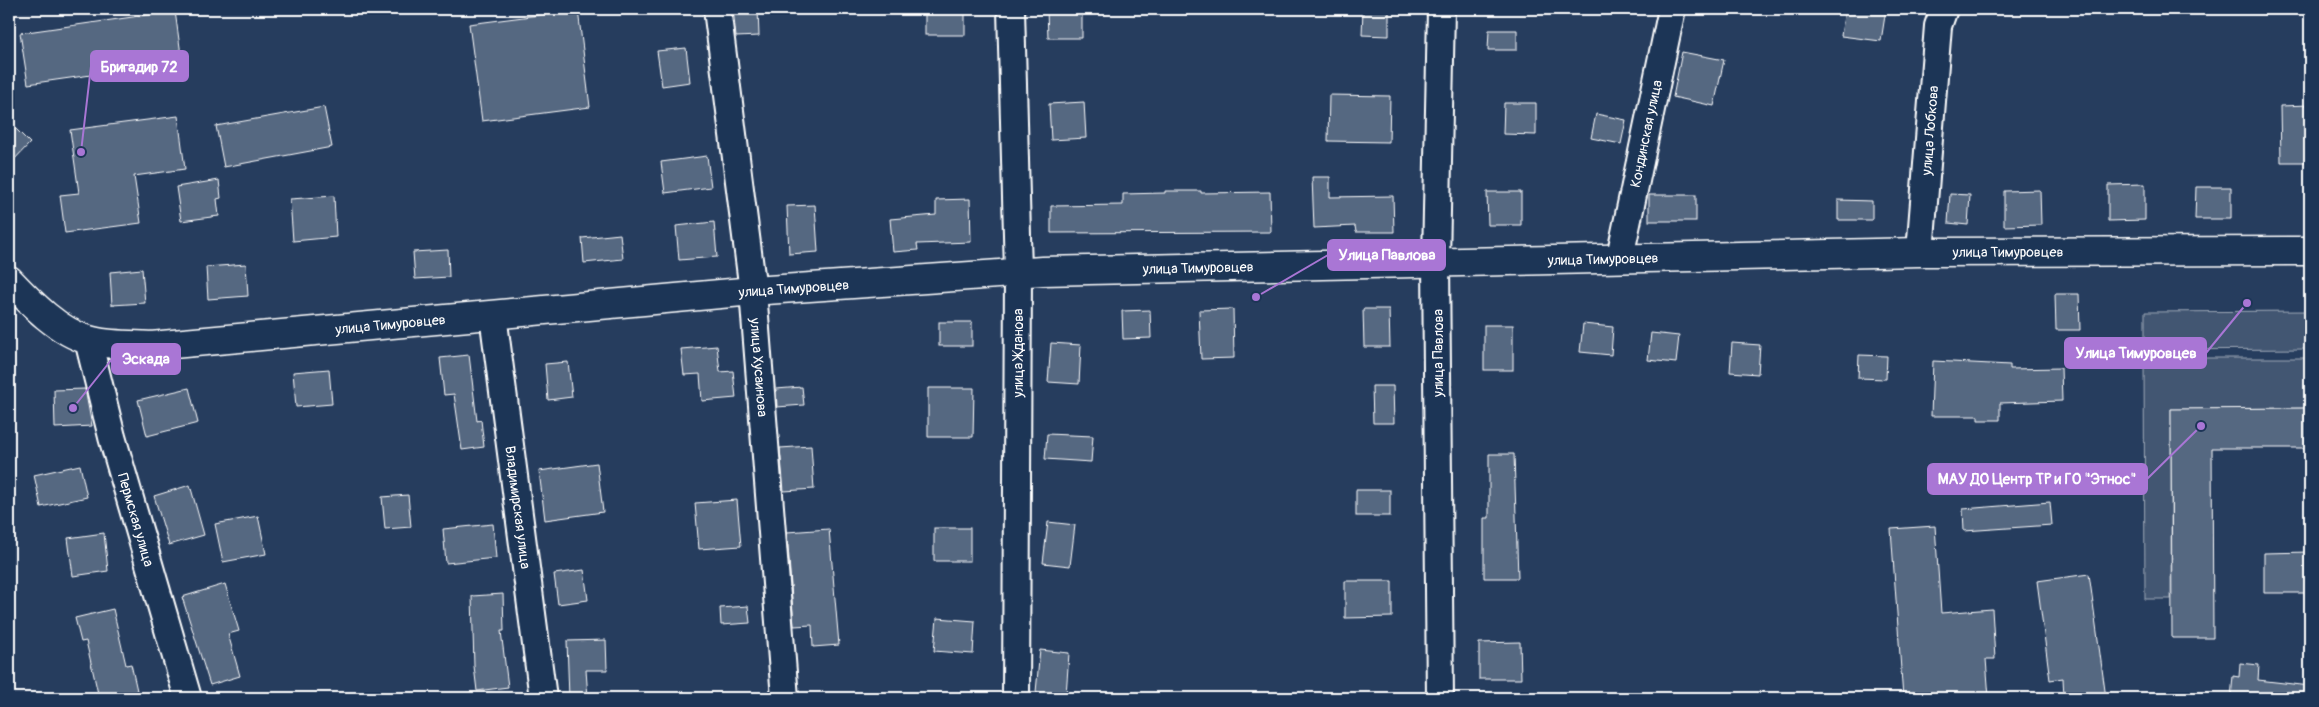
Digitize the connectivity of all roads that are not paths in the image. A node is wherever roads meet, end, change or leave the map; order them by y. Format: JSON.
{"nodes":[{"id":1,"x":717,"y":9,"type":"edge"},
{"id":2,"x":1011,"y":9,"type":"edge"},
{"id":3,"x":1441,"y":9,"type":"edge"},
{"id":4,"x":1672,"y":9,"type":"edge"},
{"id":5,"x":1944,"y":9,"type":"edge"},
{"id":6,"x":2310,"y":251,"type":"edge"},
{"id":7,"x":1920,"y":252,"type":"junction"},
{"id":8,"x":1620,"y":257,"type":"junction"},
{"id":9,"x":1436,"y":261,"type":"junction"},
{"id":10,"x":1018,"y":272,"type":"junction"},
{"id":11,"x":9,"y":280,"type":"edge"},
{"id":12,"x":753,"y":291,"type":"junction"},
{"id":13,"x":493,"y":315,"type":"junction"},
{"id":14,"x":88,"y":340,"type":"junction"},
{"id":15,"x":188,"y":698,"type":"edge"},
{"id":16,"x":543,"y":698,"type":"edge"},
{"id":17,"x":785,"y":698,"type":"edge"},
{"id":18,"x":1016,"y":698,"type":"edge"},
{"id":19,"x":1440,"y":698,"type":"edge"}],
"edges":[{"from":1,"to":12,"type":"street","name":"улица Хусаинова"},
{"from":2,"to":10,"type":"street","name":"улица Жданова"},
{"from":3,"to":9,"type":"street","name":"улица Павлова"},
{"from":4,"to":8,"type":"street","name":"Кондинская улица"},
{"from":5,"to":7,"type":"street","name":"улица Лобкова"},
{"from":6,"to":7,"type":"main road","name":"улица Тимуровцев"},
{"from":7,"to":8,"type":"main road","name":"улица Тимуровцев"},
{"from":8,"to":9,"type":"main road","name":"улица Тимуровцев"},
{"from":9,"to":10,"type":"main road","name":"улица Тимуровцев"},
{"from":9,"to":19,"type":"street","name":"улица Павлова"},
{"from":10,"to":12,"type":"main road","name":"улица Тимуровцев"},
{"from":10,"to":18,"type":"street","name":"улица Жданова"},
{"from":11,"to":14,"type":"main road"},
{"from":12,"to":13,"type":"main road","name":"улица Тимуровцев"},
{"from":12,"to":17,"type":"street","name":"улица Хусаинова"},
{"from":13,"to":14,"type":"main road","name":"улица Тимуровцев"},
{"from":13,"to":16,"type":"street","name":"Владимирская улица"},
{"from":14,"to":15,"type":"street","name":"Пермская улица"}]}
